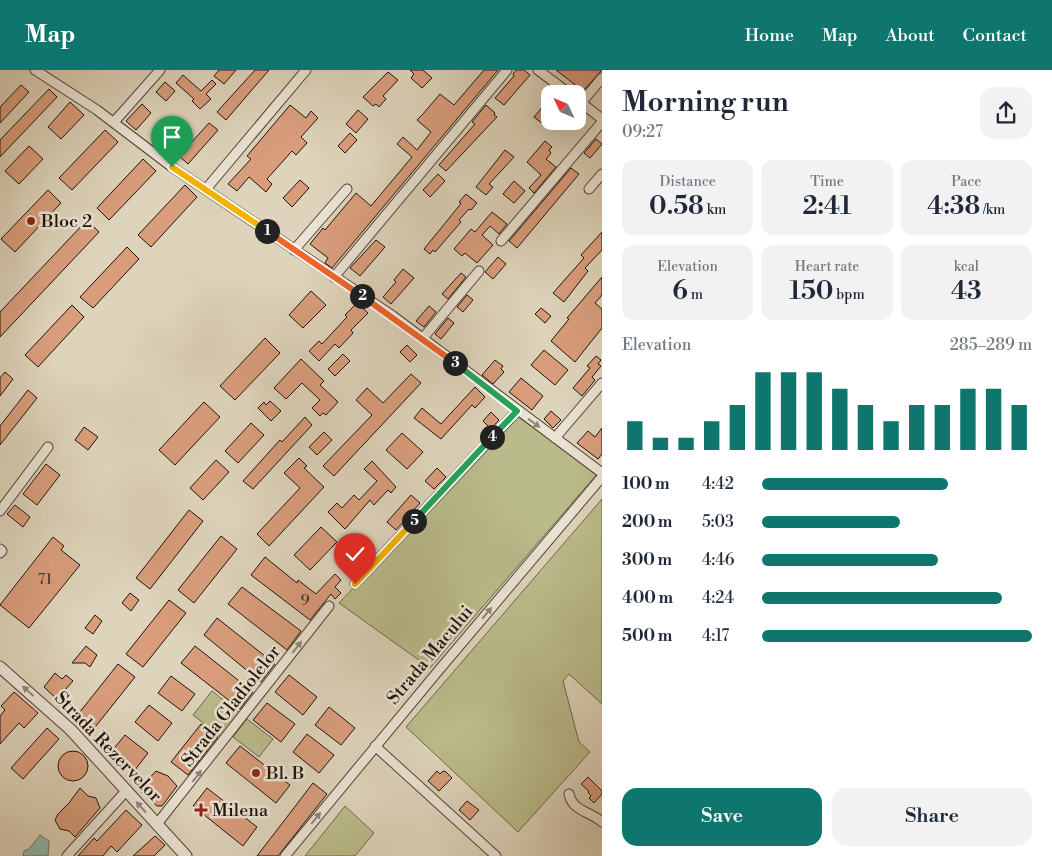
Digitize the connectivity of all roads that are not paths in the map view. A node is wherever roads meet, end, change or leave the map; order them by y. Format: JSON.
{"nodes":[{"id":1,"x":35,"y":70,"type":"edge"},
{"id":2,"x":160,"y":70,"type":"edge"},
{"id":3,"x":306,"y":70,"type":"edge"},
{"id":4,"x":507,"y":70,"type":"edge"},
{"id":5,"x":538,"y":70,"type":"edge"},
{"id":6,"x":602,"y":78,"type":"edge"},
{"id":7,"x":558,"y":85,"type":"edge"},
{"id":8,"x":586,"y":94,"type":"edge"},
{"id":9,"x":586,"y":107,"type":"edge"},
{"id":10,"x":602,"y":120,"type":"edge"},
{"id":11,"x":114,"y":122,"type":"junction"},
{"id":12,"x":602,"y":174,"type":"edge"},
{"id":13,"x":347,"y":188,"type":"dead end"},
{"id":14,"x":206,"y":189,"type":"junction"},
{"id":15,"x":589,"y":189,"type":"dead end"},
{"id":16,"x":501,"y":241,"type":"dead end"},
{"id":17,"x":294,"y":250,"type":"junction"},
{"id":18,"x":479,"y":271,"type":"dead end"},
{"id":19,"x":334,"y":277,"type":"junction"},
{"id":20,"x":423,"y":338,"type":"junction"},
{"id":21,"x":602,"y":383,"type":"edge"},
{"id":22,"x":517,"y":411,"type":"junction"},
{"id":23,"x":555,"y":438,"type":"junction"},
{"id":24,"x":48,"y":447,"type":"dead end"},
{"id":25,"x":602,"y":473,"type":"edge"},
{"id":26,"x":602,"y":477,"type":"edge"},
{"id":27,"x":0,"y":511,"type":"edge"},
{"id":28,"x":0,"y":549,"type":"edge"},
{"id":29,"x":0,"y":553,"type":"edge"},
{"id":30,"x":355,"y":584,"type":"dead end"},
{"id":31,"x":329,"y":606,"type":"dead end"},
{"id":32,"x":0,"y":666,"type":"edge"},
{"id":33,"x":375,"y":746,"type":"junction"},
{"id":34,"x":126,"y":791,"type":"junction"},
{"id":35,"x":569,"y":794,"type":"dead end"},
{"id":36,"x":602,"y":822,"type":"edge"},
{"id":37,"x":157,"y":824,"type":"junction"},
{"id":38,"x":66,"y":856,"type":"edge"},
{"id":39,"x":186,"y":856,"type":"edge"},
{"id":40,"x":285,"y":856,"type":"edge"},
{"id":41,"x":496,"y":856,"type":"edge"}],
"edges":[{"from":1,"to":11,"type":"street"},
{"from":2,"to":11,"type":"street"},
{"from":3,"to":14,"type":"street"},
{"from":4,"to":19,"type":"street"},
{"from":5,"to":7,"type":"street"},
{"from":6,"to":8,"type":"street"},
{"from":9,"to":10,"type":"street"},
{"from":10,"to":16,"type":"street"},
{"from":11,"to":14,"type":"street"},
{"from":12,"to":15,"type":"street"},
{"from":13,"to":17,"type":"street"},
{"from":14,"to":17,"type":"street"},
{"from":17,"to":19,"type":"street"},
{"from":18,"to":20,"type":"street"},
{"from":19,"to":20,"type":"street"},
{"from":20,"to":22,"type":"street"},
{"from":21,"to":23,"type":"street"},
{"from":22,"to":23,"type":"street","one_way":true},
{"from":22,"to":30,"type":"street"},
{"from":23,"to":25,"type":"street"},
{"from":24,"to":27,"type":"street"},
{"from":33,"to":26,"type":"street","name":"Strada Macului","one_way":true},
{"from":28,"to":29,"type":"street"},
{"from":37,"to":31,"type":"street","name":"Strada Gladiolelor","one_way":true},
{"from":34,"to":32,"type":"street","name":"Strada Rezervelor","one_way":true},
{"from":40,"to":33,"type":"street","name":"Strada Macului","one_way":true},
{"from":33,"to":41,"type":"street"},
{"from":37,"to":34,"type":"street","name":"Strada Rezervelor","one_way":true},
{"from":34,"to":38,"type":"street"},
{"from":35,"to":36,"type":"street"},
{"from":37,"to":39,"type":"street","name":"Strada Rezervelor"}]}
